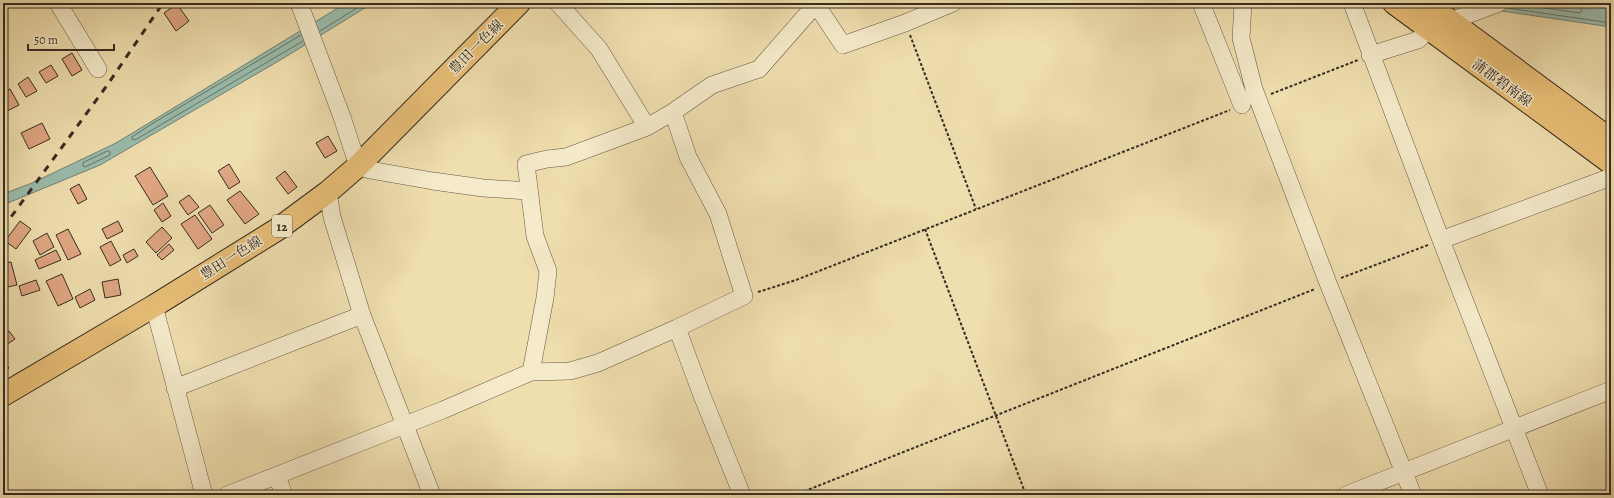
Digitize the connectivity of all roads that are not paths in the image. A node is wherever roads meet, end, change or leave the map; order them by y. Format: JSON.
{"nodes":[{"id":1,"x":58,"y":3,"type":"edge"},
{"id":2,"x":299,"y":3,"type":"edge"},
{"id":3,"x":519,"y":3,"type":"edge"},
{"id":4,"x":558,"y":3,"type":"edge"},
{"id":5,"x":953,"y":3,"type":"edge"},
{"id":6,"x":1201,"y":3,"type":"edge"},
{"id":7,"x":1243,"y":3,"type":"edge"},
{"id":8,"x":1352,"y":3,"type":"edge"},
{"id":9,"x":1394,"y":3,"type":"edge"},
{"id":10,"x":1426,"y":3,"type":"edge"},
{"id":11,"x":1499,"y":3,"type":"edge"},
{"id":12,"x":815,"y":4,"type":"edge"},
{"id":13,"x":1451,"y":21,"type":"junction"},
{"id":14,"x":1429,"y":29,"type":"junction"},
{"id":15,"x":1370,"y":55,"type":"junction"},
{"id":16,"x":98,"y":69,"type":"dead end"},
{"id":17,"x":1242,"y":106,"type":"road end"},
{"id":18,"x":674,"y":112,"type":"junction"},
{"id":19,"x":647,"y":127,"type":"junction"},
{"id":20,"x":1611,"y":140,"type":"edge"},
{"id":21,"x":1611,"y":163,"type":"edge"},
{"id":22,"x":358,"y":166,"type":"junction"},
{"id":23,"x":1611,"y":177,"type":"edge"},
{"id":24,"x":529,"y":191,"type":"junction"},
{"id":25,"x":328,"y":192,"type":"junction"},
{"id":26,"x":1441,"y":240,"type":"junction"},
{"id":27,"x":154,"y":306,"type":"junction"},
{"id":28,"x":362,"y":315,"type":"junction"},
{"id":29,"x":677,"y":328,"type":"junction"},
{"id":30,"x":530,"y":372,"type":"junction"},
{"id":31,"x":175,"y":388,"type":"junction"},
{"id":32,"x":1611,"y":390,"type":"edge"},
{"id":33,"x":3,"y":395,"type":"edge"},
{"id":34,"x":406,"y":426,"type":"junction"},
{"id":35,"x":1514,"y":428,"type":"junction"},
{"id":36,"x":1405,"y":472,"type":"junction"},
{"id":37,"x":277,"y":476,"type":"junction"},
{"id":38,"x":204,"y":495,"type":"edge"},
{"id":39,"x":227,"y":495,"type":"edge"},
{"id":40,"x":284,"y":495,"type":"edge"},
{"id":41,"x":432,"y":495,"type":"edge"},
{"id":42,"x":742,"y":495,"type":"edge"},
{"id":43,"x":1346,"y":495,"type":"edge"},
{"id":44,"x":1413,"y":495,"type":"edge"},
{"id":45,"x":1540,"y":495,"type":"edge"}],
"edges":[{"from":1,"to":16,"type":"street"},
{"from":2,"to":22,"type":"street"},
{"from":3,"to":22,"type":"main road","name":"豊田一色線","number":"12"},
{"from":4,"to":19,"type":"street"},
{"from":5,"to":12,"type":"street"},
{"from":6,"to":17,"type":"street"},
{"from":7,"to":36,"type":"street"},
{"from":8,"to":15,"type":"street"},
{"from":9,"to":14,"type":"main road","name":"蒲郡碧南線"},
{"from":10,"to":13,"type":"main road","name":"蒲郡碧南線"},
{"from":11,"to":13,"type":"street"},
{"from":12,"to":18,"type":"street"},
{"from":13,"to":20,"type":"main road","name":"蒲郡碧南線"},
{"from":14,"to":15,"type":"street"},
{"from":14,"to":21,"type":"main road","name":"蒲郡碧南線"},
{"from":15,"to":26,"type":"street"},
{"from":18,"to":19,"type":"street"},
{"from":18,"to":29,"type":"street"},
{"from":19,"to":24,"type":"street"},
{"from":22,"to":24,"type":"street"},
{"from":22,"to":25,"type":"main road","name":"豊田一色線","number":"12"},
{"from":23,"to":26,"type":"street"},
{"from":24,"to":30,"type":"street"},
{"from":25,"to":27,"type":"main road","name":"豊田一色線","number":"12"},
{"from":25,"to":28,"type":"street"},
{"from":26,"to":35,"type":"street"},
{"from":27,"to":31,"type":"street"},
{"from":27,"to":33,"type":"main road","name":"豊田一色線","number":"12"},
{"from":28,"to":31,"type":"street"},
{"from":28,"to":34,"type":"street"},
{"from":29,"to":30,"type":"street"},
{"from":29,"to":42,"type":"street"},
{"from":30,"to":34,"type":"street"},
{"from":31,"to":38,"type":"street"},
{"from":32,"to":35,"type":"street"},
{"from":34,"to":37,"type":"street"},
{"from":34,"to":41,"type":"street"},
{"from":35,"to":36,"type":"street"},
{"from":35,"to":45,"type":"street"},
{"from":36,"to":43,"type":"street"},
{"from":36,"to":44,"type":"street"},
{"from":37,"to":39,"type":"street"},
{"from":37,"to":40,"type":"street"}]}
